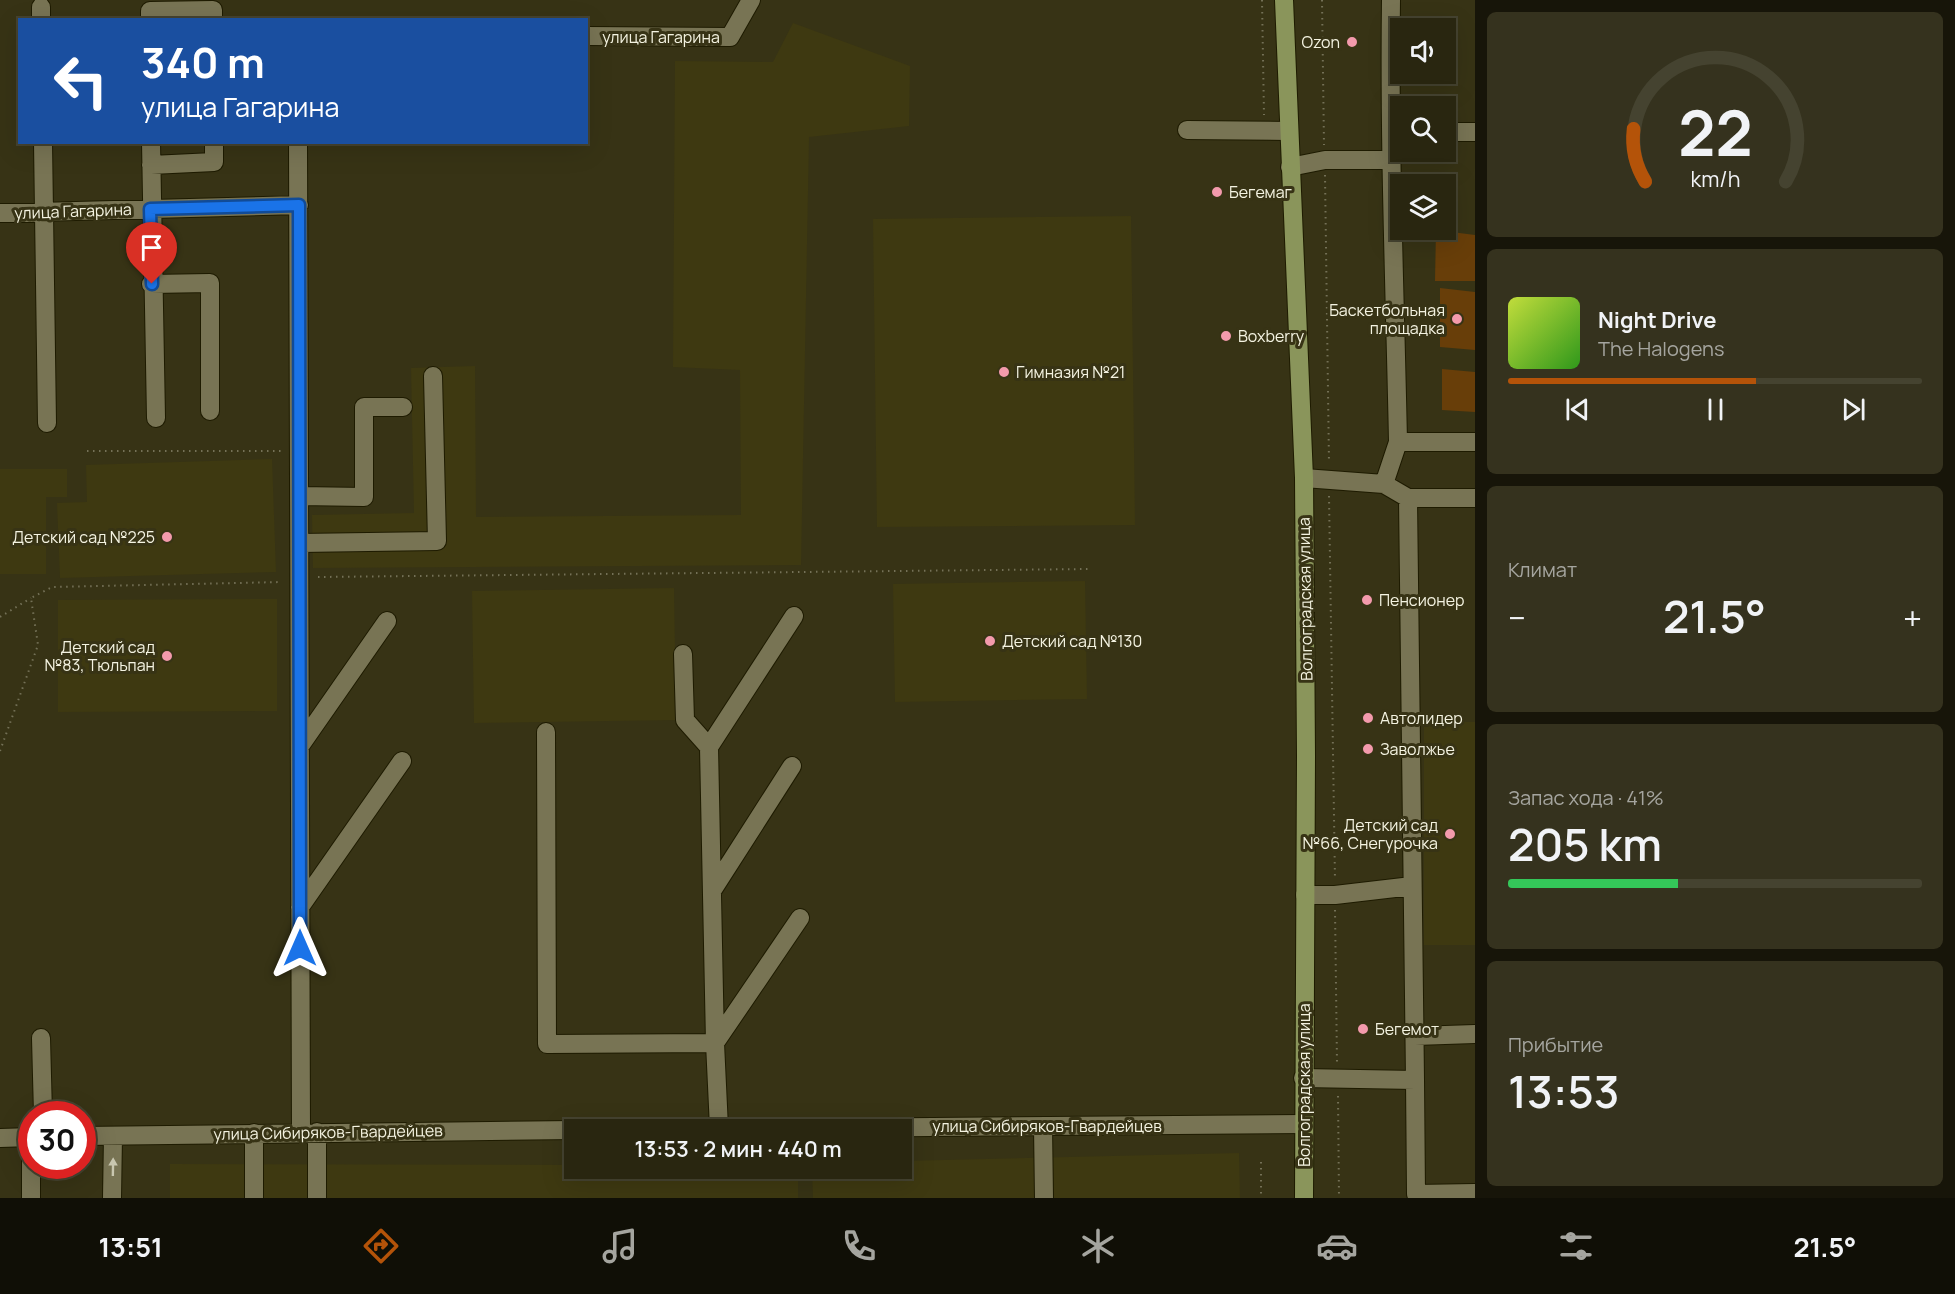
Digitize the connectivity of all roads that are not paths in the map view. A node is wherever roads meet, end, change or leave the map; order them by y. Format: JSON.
{"nodes":[{"id":1,"x":751,"y":0,"type":"edge"},
{"id":2,"x":1284,"y":0,"type":"edge"},
{"id":3,"x":1391,"y":0,"type":"edge"},
{"id":4,"x":150,"y":18,"type":"edge"},
{"id":5,"x":213,"y":18,"type":"edge"},
{"id":6,"x":588,"y":36,"type":"edge"},
{"id":7,"x":1394,"y":96,"type":"edge"},
{"id":8,"x":1186,"y":130,"type":"dead end"},
{"id":9,"x":1288,"y":131,"type":"junction"},
{"id":10,"x":1456,"y":132,"type":"edge"},
{"id":11,"x":1475,"y":132,"type":"edge"},
{"id":12,"x":43,"y":144,"type":"edge"},
{"id":13,"x":151,"y":144,"type":"edge"},
{"id":14,"x":214,"y":144,"type":"edge"},
{"id":15,"x":298,"y":144,"type":"edge"},
{"id":16,"x":1390,"y":160,"type":"edge"},
{"id":17,"x":1390,"y":162,"type":"edge"},
{"id":18,"x":151,"y":165,"type":"junction"},
{"id":19,"x":1290,"y":167,"type":"junction"},
{"id":20,"x":299,"y":205,"type":"junction"},
{"id":21,"x":150,"y":209,"type":"junction"},
{"id":22,"x":44,"y":212,"type":"junction"},
{"id":23,"x":0,"y":213,"type":"edge"},
{"id":24,"x":152,"y":284,"type":"junction"},
{"id":25,"x":433,"y":376,"type":"dead end"},
{"id":26,"x":403,"y":407,"type":"dead end"},
{"id":27,"x":210,"y":411,"type":"dead end"},
{"id":28,"x":156,"y":418,"type":"dead end"},
{"id":29,"x":47,"y":423,"type":"dead end"},
{"id":30,"x":1398,"y":442,"type":"junction"},
{"id":31,"x":1475,"y":442,"type":"edge"},
{"id":32,"x":1304,"y":478,"type":"junction"},
{"id":33,"x":1384,"y":484,"type":"junction"},
{"id":34,"x":300,"y":496,"type":"junction"},
{"id":35,"x":1408,"y":498,"type":"junction"},
{"id":36,"x":1475,"y":498,"type":"edge"},
{"id":37,"x":300,"y":543,"type":"junction"},
{"id":38,"x":794,"y":616,"type":"dead end"},
{"id":39,"x":387,"y":621,"type":"dead end"},
{"id":40,"x":683,"y":654,"type":"dead end"},
{"id":41,"x":546,"y":732,"type":"dead end"},
{"id":42,"x":300,"y":746,"type":"junction"},
{"id":43,"x":709,"y":747,"type":"junction"},
{"id":44,"x":402,"y":761,"type":"dead end"},
{"id":45,"x":792,"y":766,"type":"dead end"},
{"id":46,"x":1412,"y":886,"type":"junction"},
{"id":47,"x":712,"y":891,"type":"junction"},
{"id":48,"x":1305,"y":895,"type":"junction"},
{"id":49,"x":300,"y":907,"type":"junction"},
{"id":50,"x":800,"y":918,"type":"dead end"},
{"id":51,"x":1475,"y":1034,"type":"edge"},
{"id":52,"x":1415,"y":1035,"type":"junction"},
{"id":53,"x":41,"y":1038,"type":"dead end"},
{"id":54,"x":715,"y":1043,"type":"junction"},
{"id":55,"x":1303,"y":1078,"type":"junction"},
{"id":56,"x":1415,"y":1080,"type":"junction"},
{"id":57,"x":43,"y":1101,"type":"edge"},
{"id":58,"x":719,"y":1119,"type":"edge"},
{"id":59,"x":1304,"y":1124,"type":"junction"},
{"id":60,"x":1043,"y":1126,"type":"junction"},
{"id":61,"x":912,"y":1127,"type":"edge"},
{"id":62,"x":564,"y":1130,"type":"edge"},
{"id":63,"x":309,"y":1132,"type":"junction"},
{"id":64,"x":254,"y":1133,"type":"junction"},
{"id":65,"x":96,"y":1136,"type":"edge"},
{"id":66,"x":113,"y":1136,"type":"junction"},
{"id":67,"x":18,"y":1137,"type":"edge"},
{"id":68,"x":0,"y":1138,"type":"edge"},
{"id":69,"x":31,"y":1179,"type":"edge"},
{"id":70,"x":1475,"y":1193,"type":"edge"},
{"id":71,"x":31,"y":1198,"type":"edge"},
{"id":72,"x":112,"y":1198,"type":"edge"},
{"id":73,"x":254,"y":1198,"type":"edge"},
{"id":74,"x":317,"y":1198,"type":"edge"},
{"id":75,"x":1044,"y":1198,"type":"edge"},
{"id":76,"x":1304,"y":1198,"type":"edge"}],
"edges":[{"from":1,"to":6,"type":"street","name":"улица Гагарина"},
{"from":2,"to":9,"type":"main road","name":"Волгоградская улица"},
{"from":3,"to":7,"type":"street"},
{"from":4,"to":5,"type":"street"},
{"from":8,"to":9,"type":"street"},
{"from":9,"to":19,"type":"main road","name":"Волгоградская улица"},
{"from":10,"to":11,"type":"street"},
{"from":12,"to":22,"type":"street"},
{"from":13,"to":18,"type":"street"},
{"from":14,"to":18,"type":"street"},
{"from":15,"to":20,"type":"street"},
{"from":16,"to":19,"type":"street"},
{"from":17,"to":30,"type":"street"},
{"from":18,"to":21,"type":"street"},
{"from":19,"to":32,"type":"main road","name":"Волгоградская улица"},
{"from":20,"to":21,"type":"street","name":"улица Гагарина"},
{"from":20,"to":34,"type":"street"},
{"from":21,"to":22,"type":"street","name":"улица Гагарина"},
{"from":21,"to":24,"type":"street"},
{"from":22,"to":23,"type":"street","name":"улица Гагарина"},
{"from":22,"to":29,"type":"street"},
{"from":24,"to":27,"type":"street"},
{"from":24,"to":28,"type":"street"},
{"from":25,"to":37,"type":"street"},
{"from":26,"to":34,"type":"street"},
{"from":30,"to":31,"type":"street"},
{"from":30,"to":33,"type":"street"},
{"from":32,"to":33,"type":"street"},
{"from":32,"to":48,"type":"main road","name":"Волгоградская улица"},
{"from":33,"to":35,"type":"street"},
{"from":34,"to":37,"type":"street"},
{"from":35,"to":36,"type":"street"},
{"from":35,"to":46,"type":"street"},
{"from":37,"to":42,"type":"street"},
{"from":38,"to":43,"type":"street"},
{"from":39,"to":42,"type":"street"},
{"from":40,"to":43,"type":"street"},
{"from":41,"to":54,"type":"street"},
{"from":42,"to":49,"type":"street"},
{"from":43,"to":47,"type":"street"},
{"from":44,"to":49,"type":"street"},
{"from":45,"to":47,"type":"street"},
{"from":46,"to":48,"type":"street"},
{"from":46,"to":52,"type":"street"},
{"from":47,"to":54,"type":"street"},
{"from":48,"to":55,"type":"main road","name":"Волгоградская улица"},
{"from":49,"to":63,"type":"street"},
{"from":50,"to":54,"type":"street"},
{"from":51,"to":52,"type":"street"},
{"from":52,"to":56,"type":"street"},
{"from":53,"to":57,"type":"street"},
{"from":54,"to":58,"type":"street"},
{"from":55,"to":56,"type":"street"},
{"from":55,"to":59,"type":"main road","name":"Волгоградская улица"},
{"from":56,"to":70,"type":"street"},
{"from":59,"to":60,"type":"street","name":"улица Сибиряков-Гвардейцев"},
{"from":59,"to":76,"type":"main road","name":"Волгоградская улица"},
{"from":60,"to":61,"type":"street","name":"улица Сибиряков-Гвардейцев"},
{"from":60,"to":75,"type":"street"},
{"from":62,"to":63,"type":"street","name":"улица Сибиряков-Гвардейцев"},
{"from":63,"to":64,"type":"street","name":"улица Сибиряков-Гвардейцев"},
{"from":63,"to":74,"type":"street"},
{"from":64,"to":66,"type":"street","name":"улица Сибиряков-Гвардейцев"},
{"from":64,"to":73,"type":"street"},
{"from":65,"to":66,"type":"street","name":"улица Сибиряков-Гвардейцев"},
{"from":72,"to":66,"type":"street","one_way":true},
{"from":67,"to":68,"type":"street"},
{"from":69,"to":71,"type":"street"}]}
